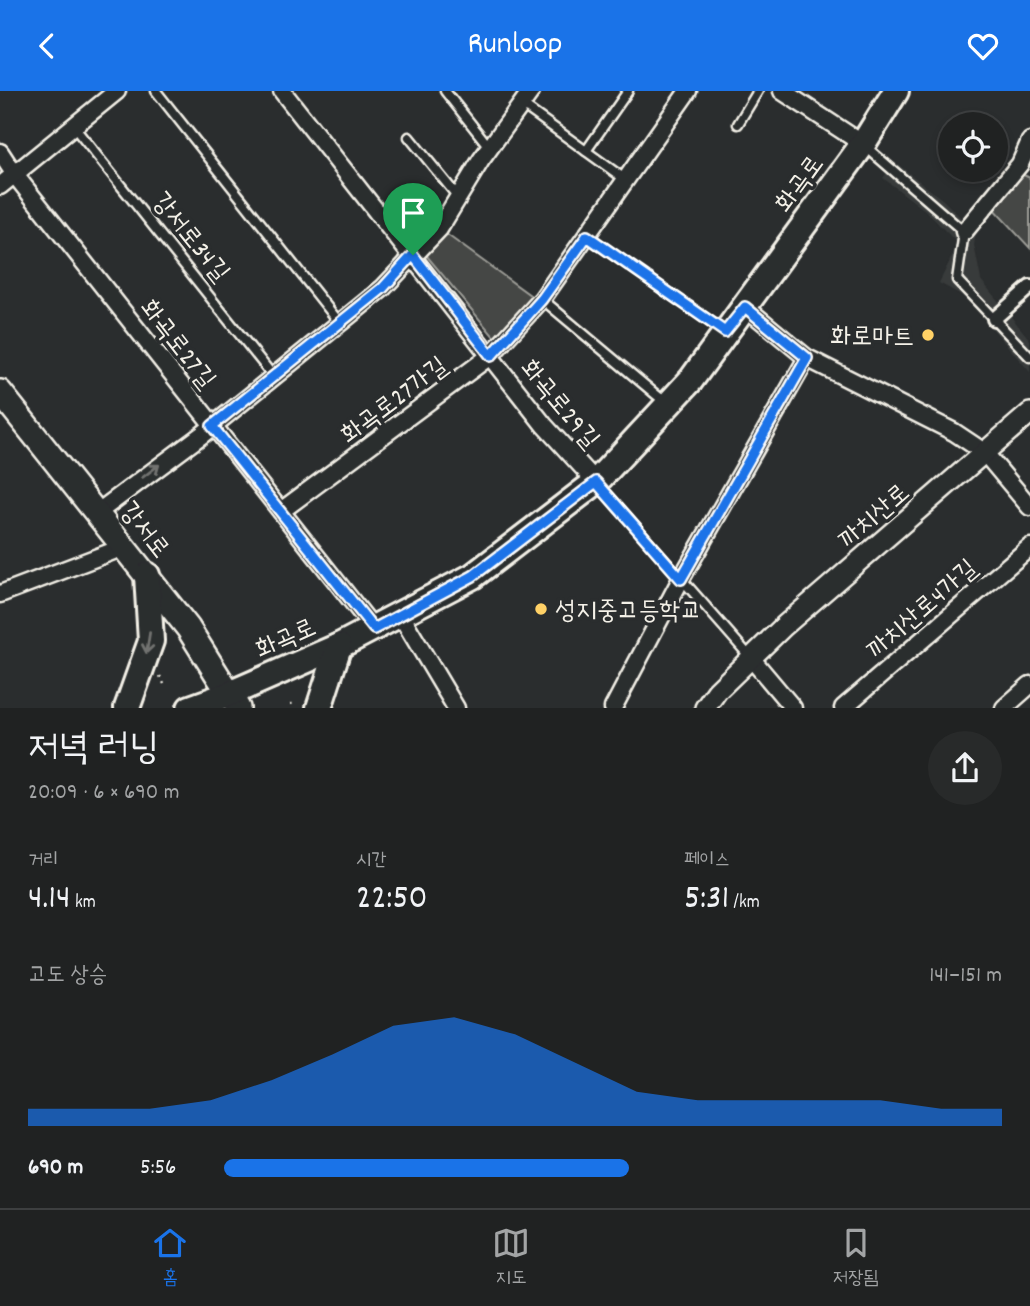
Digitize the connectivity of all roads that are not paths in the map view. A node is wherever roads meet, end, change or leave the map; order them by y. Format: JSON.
{"nodes":[{"id":1,"x":117,"y":91,"type":"edge"},
{"id":2,"x":156,"y":91,"type":"edge"},
{"id":3,"x":282,"y":91,"type":"edge"},
{"id":4,"x":445,"y":91,"type":"edge"},
{"id":5,"x":628,"y":91,"type":"edge"},
{"id":6,"x":688,"y":91,"type":"edge"},
{"id":7,"x":758,"y":91,"type":"edge"},
{"id":8,"x":782,"y":91,"type":"edge"},
{"id":9,"x":896,"y":91,"type":"edge"},
{"id":10,"x":526,"y":97,"type":"edge"},
{"id":11,"x":738,"y":124,"type":"dead end"},
{"id":12,"x":74,"y":127,"type":"junction"},
{"id":13,"x":409,"y":137,"type":"dead end"},
{"id":14,"x":1030,"y":141,"type":"edge"},
{"id":15,"x":863,"y":144,"type":"junction"},
{"id":16,"x":490,"y":148,"type":"junction"},
{"id":17,"x":586,"y":151,"type":"junction"},
{"id":18,"x":0,"y":152,"type":"edge"},
{"id":19,"x":15,"y":175,"type":"junction"},
{"id":20,"x":626,"y":180,"type":"junction"},
{"id":21,"x":0,"y":186,"type":"edge"},
{"id":22,"x":458,"y":197,"type":"junction"},
{"id":23,"x":964,"y":232,"type":"junction"},
{"id":24,"x":587,"y":236,"type":"junction"},
{"id":25,"x":413,"y":255,"type":"junction"},
{"id":26,"x":1030,"y":287,"type":"edge"},
{"id":27,"x":542,"y":299,"type":"junction"},
{"id":28,"x":745,"y":307,"type":"junction"},
{"id":29,"x":994,"y":319,"type":"junction"},
{"id":30,"x":339,"y":322,"type":"junction"},
{"id":31,"x":725,"y":332,"type":"junction"},
{"id":32,"x":491,"y":356,"type":"junction"},
{"id":33,"x":1030,"y":356,"type":"edge"},
{"id":34,"x":807,"y":358,"type":"junction"},
{"id":35,"x":273,"y":376,"type":"junction"},
{"id":36,"x":0,"y":392,"type":"edge"},
{"id":37,"x":668,"y":405,"type":"junction"},
{"id":38,"x":1030,"y":413,"type":"edge"},
{"id":39,"x":212,"y":426,"type":"junction"},
{"id":40,"x":984,"y":452,"type":"junction"},
{"id":41,"x":596,"y":482,"type":"junction"},
{"id":42,"x":1030,"y":507,"type":"edge"},
{"id":43,"x":281,"y":511,"type":"junction"},
{"id":44,"x":97,"y":513,"type":"junction"},
{"id":45,"x":124,"y":547,"type":"junction"},
{"id":46,"x":1030,"y":547,"type":"edge"},
{"id":47,"x":146,"y":575,"type":"junction"},
{"id":48,"x":681,"y":579,"type":"junction"},
{"id":49,"x":0,"y":594,"type":"edge"},
{"id":50,"x":400,"y":614,"type":"junction"},
{"id":51,"x":374,"y":629,"type":"junction"},
{"id":52,"x":339,"y":646,"type":"junction"},
{"id":53,"x":751,"y":658,"type":"junction"},
{"id":54,"x":1030,"y":685,"type":"edge"},
{"id":55,"x":234,"y":701,"type":"edge"},
{"id":56,"x":127,"y":708,"type":"edge"},
{"id":57,"x":190,"y":708,"type":"edge"},
{"id":58,"x":319,"y":708,"type":"edge"},
{"id":59,"x":456,"y":708,"type":"edge"},
{"id":60,"x":613,"y":708,"type":"edge"},
{"id":61,"x":705,"y":708,"type":"edge"},
{"id":62,"x":793,"y":708,"type":"edge"},
{"id":63,"x":843,"y":708,"type":"edge"},
{"id":64,"x":1004,"y":708,"type":"edge"}],
"edges":[{"from":1,"to":12,"type":"street"},
{"from":2,"to":30,"type":"lane"},
{"from":3,"to":25,"type":"street","name":"화곡로29길"},
{"from":4,"to":16,"type":"lane"},
{"from":5,"to":17,"type":"lane"},
{"from":6,"to":20,"type":"street","name":"화곡로27가길"},
{"from":7,"to":11,"type":"lane"},
{"from":8,"to":15,"type":"street"},
{"from":9,"to":15,"type":"main road","name":"화곡로"},
{"from":10,"to":16,"type":"street"},
{"from":10,"to":17,"type":"lane"},
{"from":12,"to":19,"type":"street"},
{"from":12,"to":35,"type":"lane","name":"강서로34길"},
{"from":13,"to":22,"type":"lane"},
{"from":14,"to":23,"type":"street"},
{"from":15,"to":23,"type":"lane"},
{"from":15,"to":28,"type":"main road","name":"화곡로"},
{"from":16,"to":22,"type":"street"},
{"from":17,"to":20,"type":"lane"},
{"from":18,"to":19,"type":"street","name":"화곡로27길"},
{"from":19,"to":21,"type":"street"},
{"from":19,"to":39,"type":"street","name":"화곡로27길"},
{"from":20,"to":24,"type":"street","name":"화곡로27가길"},
{"from":22,"to":25,"type":"street"},
{"from":23,"to":29,"type":"lane"},
{"from":24,"to":27,"type":"street","name":"화곡로27가길"},
{"from":24,"to":31,"type":"lane"},
{"from":25,"to":30,"type":"street"},
{"from":25,"to":32,"type":"street","name":"화곡로29길"},
{"from":26,"to":29,"type":"street"},
{"from":27,"to":32,"type":"street","name":"화곡로27가길"},
{"from":27,"to":37,"type":"lane"},
{"from":28,"to":31,"type":"main road","name":"화곡로"},
{"from":28,"to":34,"type":"street"},
{"from":29,"to":33,"type":"lane"},
{"from":30,"to":35,"type":"street"},
{"from":31,"to":37,"type":"main road","name":"화곡로"},
{"from":32,"to":41,"type":"street","name":"화곡로29길"},
{"from":32,"to":43,"type":"street","name":"화곡로27가길"},
{"from":34,"to":40,"type":"street"},
{"from":34,"to":48,"type":"street"},
{"from":35,"to":39,"type":"street"},
{"from":36,"to":44,"type":"main road","name":"강서로"},
{"from":37,"to":41,"type":"main road","name":"화곡로"},
{"from":38,"to":40,"type":"street","name":"까치산로"},
{"from":39,"to":43,"type":"street","name":"화곡로27길"},
{"from":44,"to":39,"type":"street","one_way":true},
{"from":40,"to":42,"type":"street"},
{"from":40,"to":53,"type":"street","name":"까치산로"},
{"from":41,"to":48,"type":"lane"},
{"from":41,"to":50,"type":"main road","name":"화곡로"},
{"from":43,"to":51,"type":"street","name":"화곡로27길"},
{"from":44,"to":45,"type":"main road","name":"강서로"},
{"from":45,"to":47,"type":"main road","name":"강서로"},
{"from":45,"to":49,"type":"street"},
{"from":46,"to":63,"type":"street","name":"까치산로4가길"},
{"from":47,"to":55,"type":"main road","name":"강서로"},
{"from":47,"to":56,"type":"main road","one_way":true},
{"from":48,"to":53,"type":"lane"},
{"from":48,"to":60,"type":"street"},
{"from":50,"to":51,"type":"main road","name":"화곡로"},
{"from":50,"to":59,"type":"street"},
{"from":51,"to":52,"type":"main road","name":"화곡로"},
{"from":52,"to":55,"type":"main road","name":"화곡로"},
{"from":52,"to":58,"type":"main road"},
{"from":53,"to":61,"type":"street","name":"까치산로"},
{"from":53,"to":62,"type":"street"},
{"from":54,"to":64,"type":"street"},
{"from":55,"to":57,"type":"main road","name":"화곡로"}]}
